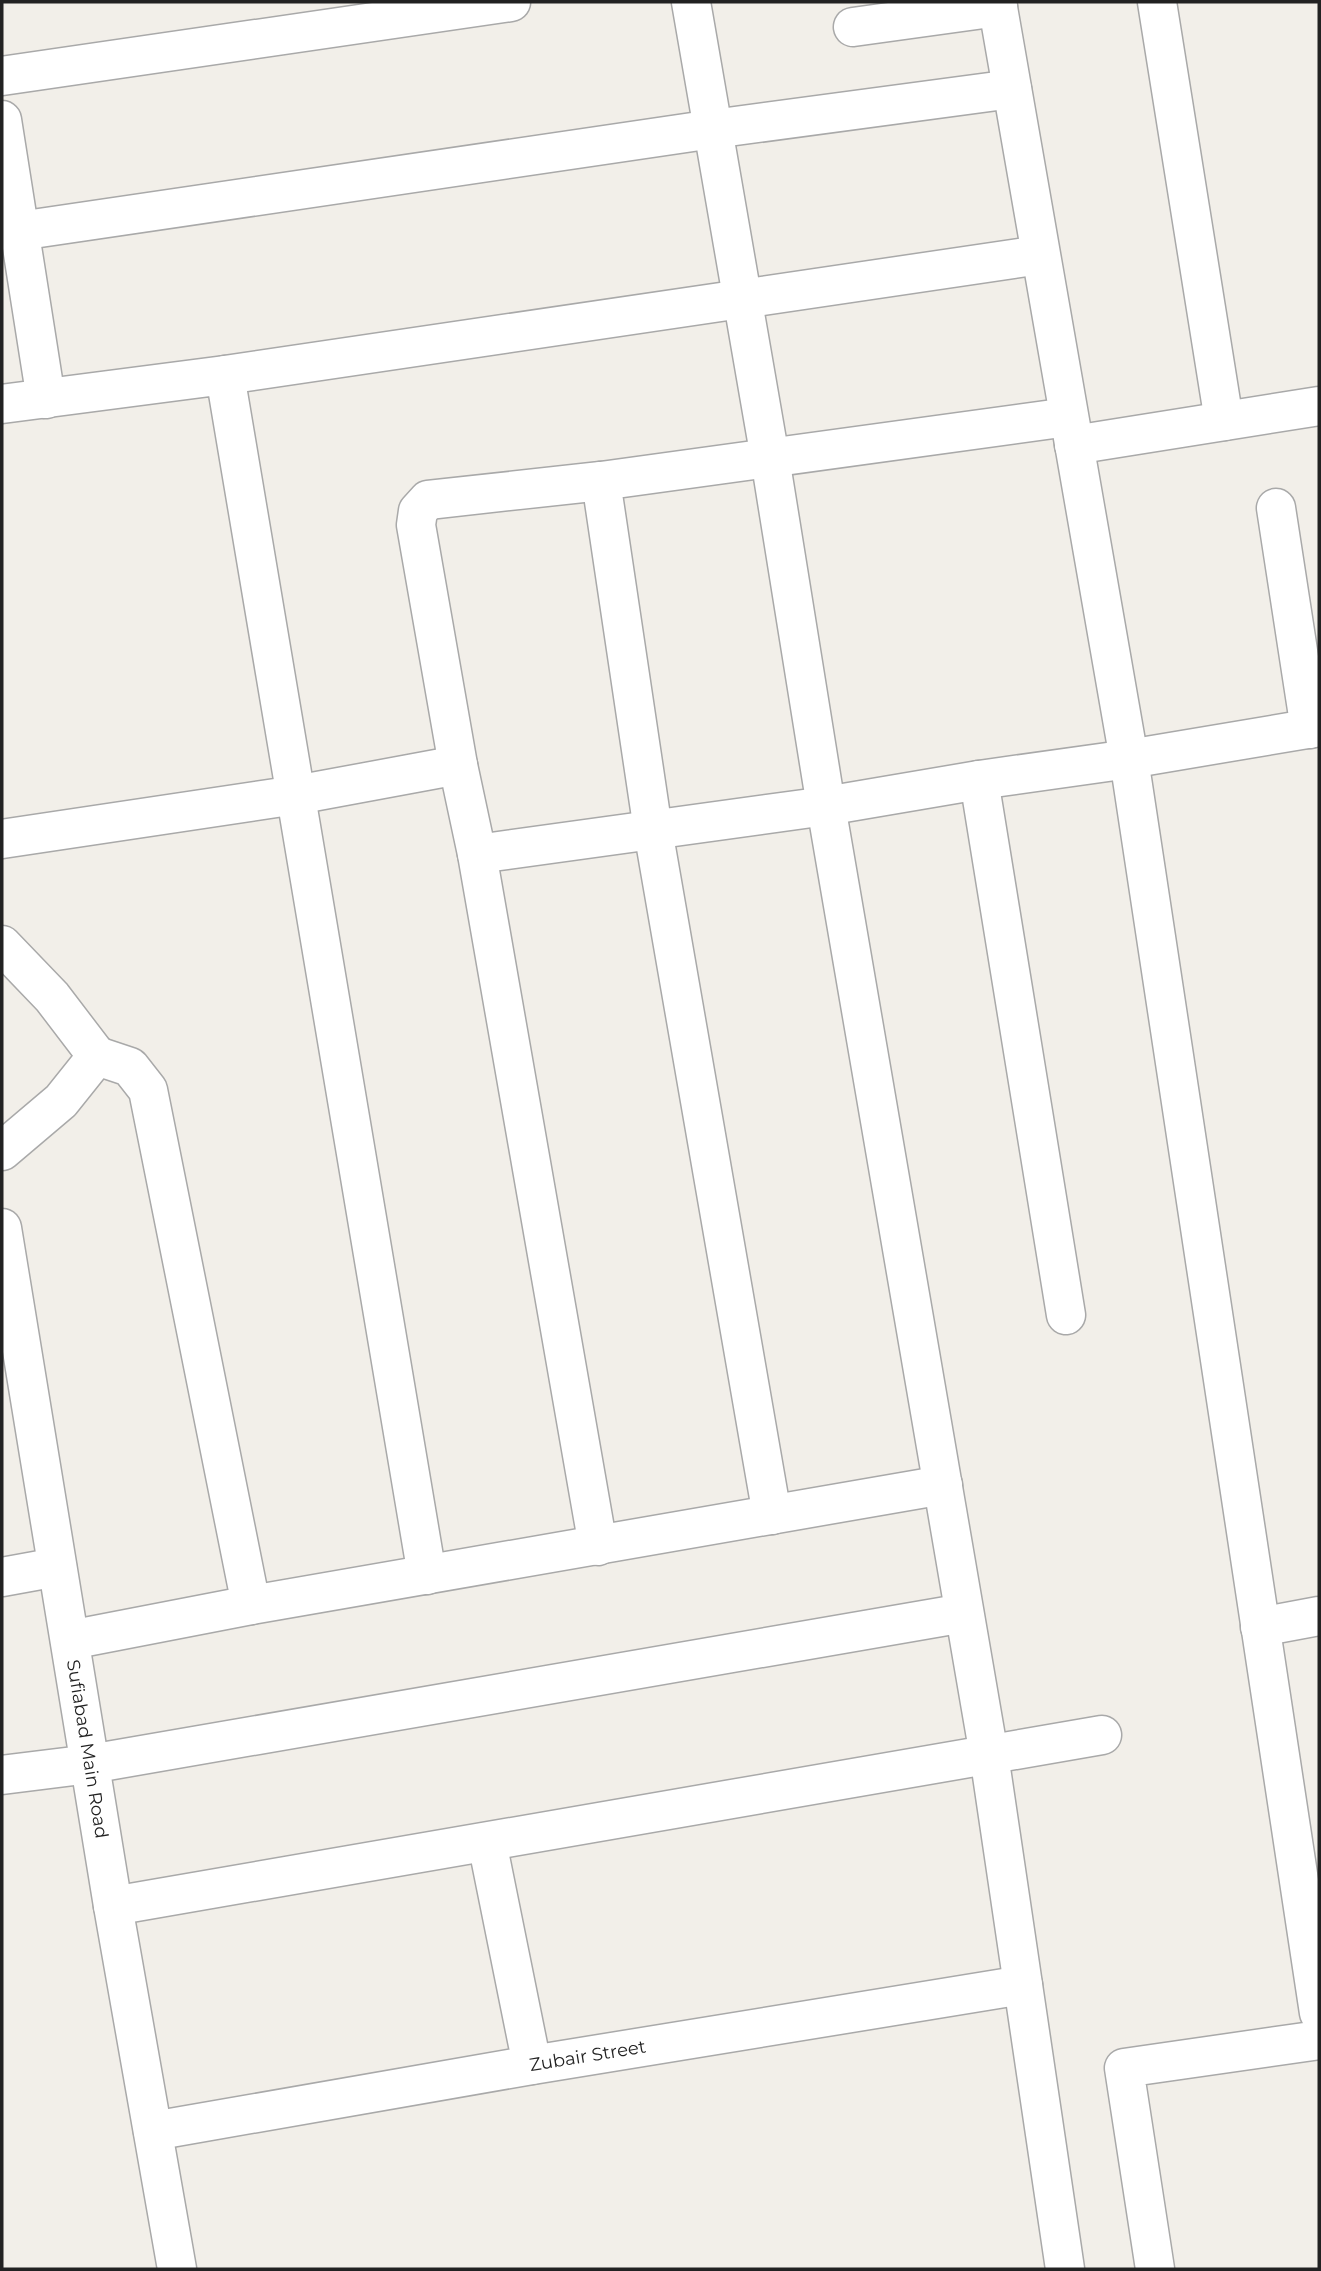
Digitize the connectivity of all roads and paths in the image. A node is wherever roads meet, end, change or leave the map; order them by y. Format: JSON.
{"nodes":[{"id":1,"x":511,"y":2,"type":"edge"},
{"id":2,"x":691,"y":2,"type":"edge"},
{"id":3,"x":1157,"y":2,"type":"edge"},
{"id":4,"x":997,"y":5,"type":"edge"},
{"id":5,"x":853,"y":27,"type":"dead end"},
{"id":6,"x":2,"y":76,"type":"edge"},
{"id":7,"x":1012,"y":89,"type":"junction"},
{"id":8,"x":2,"y":120,"type":"edge"},
{"id":9,"x":713,"y":129,"type":"junction"},
{"id":10,"x":19,"y":231,"type":"junction"},
{"id":11,"x":1040,"y":255,"type":"junction"},
{"id":12,"x":742,"y":300,"type":"junction"},
{"id":13,"x":225,"y":375,"type":"junction"},
{"id":14,"x":46,"y":398,"type":"junction"},
{"id":15,"x":2,"y":404,"type":"edge"},
{"id":16,"x":1319,"y":405,"type":"edge"},
{"id":17,"x":1224,"y":421,"type":"junction"},
{"id":18,"x":1071,"y":431,"type":"junction"},
{"id":19,"x":770,"y":458,"type":"junction"},
{"id":20,"x":601,"y":481,"type":"junction"},
{"id":21,"x":1276,"y":508,"type":"dead end"},
{"id":22,"x":1315,"y":728,"type":"edge"},
{"id":23,"x":1129,"y":759,"type":"junction"},
{"id":24,"x":458,"y":765,"type":"junction"},
{"id":25,"x":979,"y":780,"type":"junction"},
{"id":26,"x":296,"y":795,"type":"junction"},
{"id":27,"x":826,"y":806,"type":"junction"},
{"id":28,"x":653,"y":830,"type":"junction"},
{"id":29,"x":2,"y":839,"type":"edge"},
{"id":30,"x":477,"y":854,"type":"junction"},
{"id":31,"x":2,"y":945,"type":"edge"},
{"id":32,"x":97,"y":1056,"type":"junction"},
{"id":33,"x":2,"y":1151,"type":"edge"},
{"id":34,"x":2,"y":1228,"type":"edge"},
{"id":35,"x":1066,"y":1315,"type":"dead end"},
{"id":36,"x":943,"y":1485,"type":"junction"},
{"id":37,"x":772,"y":1515,"type":"junction"},
{"id":38,"x":598,"y":1546,"type":"junction"},
{"id":39,"x":57,"y":1567,"type":"junction"},
{"id":40,"x":427,"y":1575,"type":"junction"},
{"id":41,"x":2,"y":1577,"type":"edge"},
{"id":42,"x":250,"y":1605,"type":"junction"},
{"id":43,"x":964,"y":1613,"type":"junction"},
{"id":44,"x":1319,"y":1616,"type":"edge"},
{"id":45,"x":1260,"y":1627,"type":"junction"},
{"id":46,"x":69,"y":1640,"type":"junction"},
{"id":47,"x":1102,"y":1735,"type":"dead end"},
{"id":48,"x":989,"y":1755,"type":"junction"},
{"id":49,"x":90,"y":1764,"type":"junction"},
{"id":50,"x":2,"y":1775,"type":"edge"},
{"id":51,"x":487,"y":1842,"type":"junction"},
{"id":52,"x":113,"y":1906,"type":"junction"},
{"id":53,"x":1023,"y":1985,"type":"junction"},
{"id":54,"x":1319,"y":2013,"type":"edge"},
{"id":55,"x":1319,"y":2040,"type":"edge"},
{"id":56,"x":532,"y":2065,"type":"junction"},
{"id":57,"x":153,"y":2131,"type":"junction"},
{"id":58,"x":177,"y":2269,"type":"edge"},
{"id":59,"x":1065,"y":2269,"type":"edge"},
{"id":60,"x":1156,"y":2269,"type":"edge"}],
"edges":[{"from":1,"to":6,"type":"street"},
{"from":2,"to":9,"type":"street"},
{"from":3,"to":17,"type":"street"},
{"from":4,"to":5,"type":"street"},
{"from":4,"to":7,"type":"street"},
{"from":7,"to":9,"type":"street"},
{"from":7,"to":11,"type":"street"},
{"from":8,"to":10,"type":"street"},
{"from":9,"to":10,"type":"street"},
{"from":9,"to":12,"type":"street"},
{"from":10,"to":14,"type":"street"},
{"from":11,"to":12,"type":"street"},
{"from":11,"to":18,"type":"street"},
{"from":12,"to":13,"type":"street"},
{"from":12,"to":19,"type":"street"},
{"from":13,"to":14,"type":"street"},
{"from":13,"to":26,"type":"street"},
{"from":14,"to":15,"type":"street"},
{"from":16,"to":17,"type":"street"},
{"from":17,"to":18,"type":"street"},
{"from":18,"to":19,"type":"street"},
{"from":18,"to":23,"type":"street"},
{"from":19,"to":20,"type":"street"},
{"from":19,"to":27,"type":"street"},
{"from":20,"to":24,"type":"street"},
{"from":20,"to":28,"type":"street"},
{"from":21,"to":22,"type":"street"},
{"from":22,"to":23,"type":"street"},
{"from":23,"to":25,"type":"street"},
{"from":23,"to":45,"type":"street"},
{"from":24,"to":26,"type":"street"},
{"from":24,"to":30,"type":"street"},
{"from":25,"to":27,"type":"street"},
{"from":25,"to":35,"type":"street"},
{"from":26,"to":29,"type":"street"},
{"from":26,"to":40,"type":"street"},
{"from":27,"to":28,"type":"street"},
{"from":27,"to":36,"type":"street"},
{"from":28,"to":30,"type":"street"},
{"from":28,"to":37,"type":"street"},
{"from":30,"to":38,"type":"street"},
{"from":31,"to":32,"type":"street"},
{"from":32,"to":33,"type":"street"},
{"from":32,"to":42,"type":"street"},
{"from":34,"to":39,"type":"street","name":"Sufiabad Main Road"},
{"from":36,"to":37,"type":"street"},
{"from":36,"to":43,"type":"street"},
{"from":37,"to":38,"type":"street"},
{"from":38,"to":40,"type":"street"},
{"from":39,"to":41,"type":"street"},
{"from":39,"to":46,"type":"street","name":"Sufiabad Main Road"},
{"from":40,"to":42,"type":"street"},
{"from":42,"to":46,"type":"street"},
{"from":43,"to":48,"type":"street"},
{"from":43,"to":49,"type":"street"},
{"from":44,"to":45,"type":"street"},
{"from":45,"to":54,"type":"street"},
{"from":46,"to":49,"type":"street","name":"Sufiabad Main Road"},
{"from":47,"to":48,"type":"street"},
{"from":48,"to":51,"type":"street"},
{"from":48,"to":53,"type":"street"},
{"from":49,"to":50,"type":"street"},
{"from":49,"to":52,"type":"street","name":"Sufiabad Main Road"},
{"from":51,"to":52,"type":"street"},
{"from":51,"to":56,"type":"street"},
{"from":52,"to":57,"type":"street","name":"Sufiabad Main Road"},
{"from":53,"to":56,"type":"street","name":"Zubair Street"},
{"from":53,"to":59,"type":"street"},
{"from":55,"to":60,"type":"street"},
{"from":56,"to":57,"type":"street","name":"Zubair Street"},
{"from":57,"to":58,"type":"street","name":"Sufiabad Main Road"}]}
